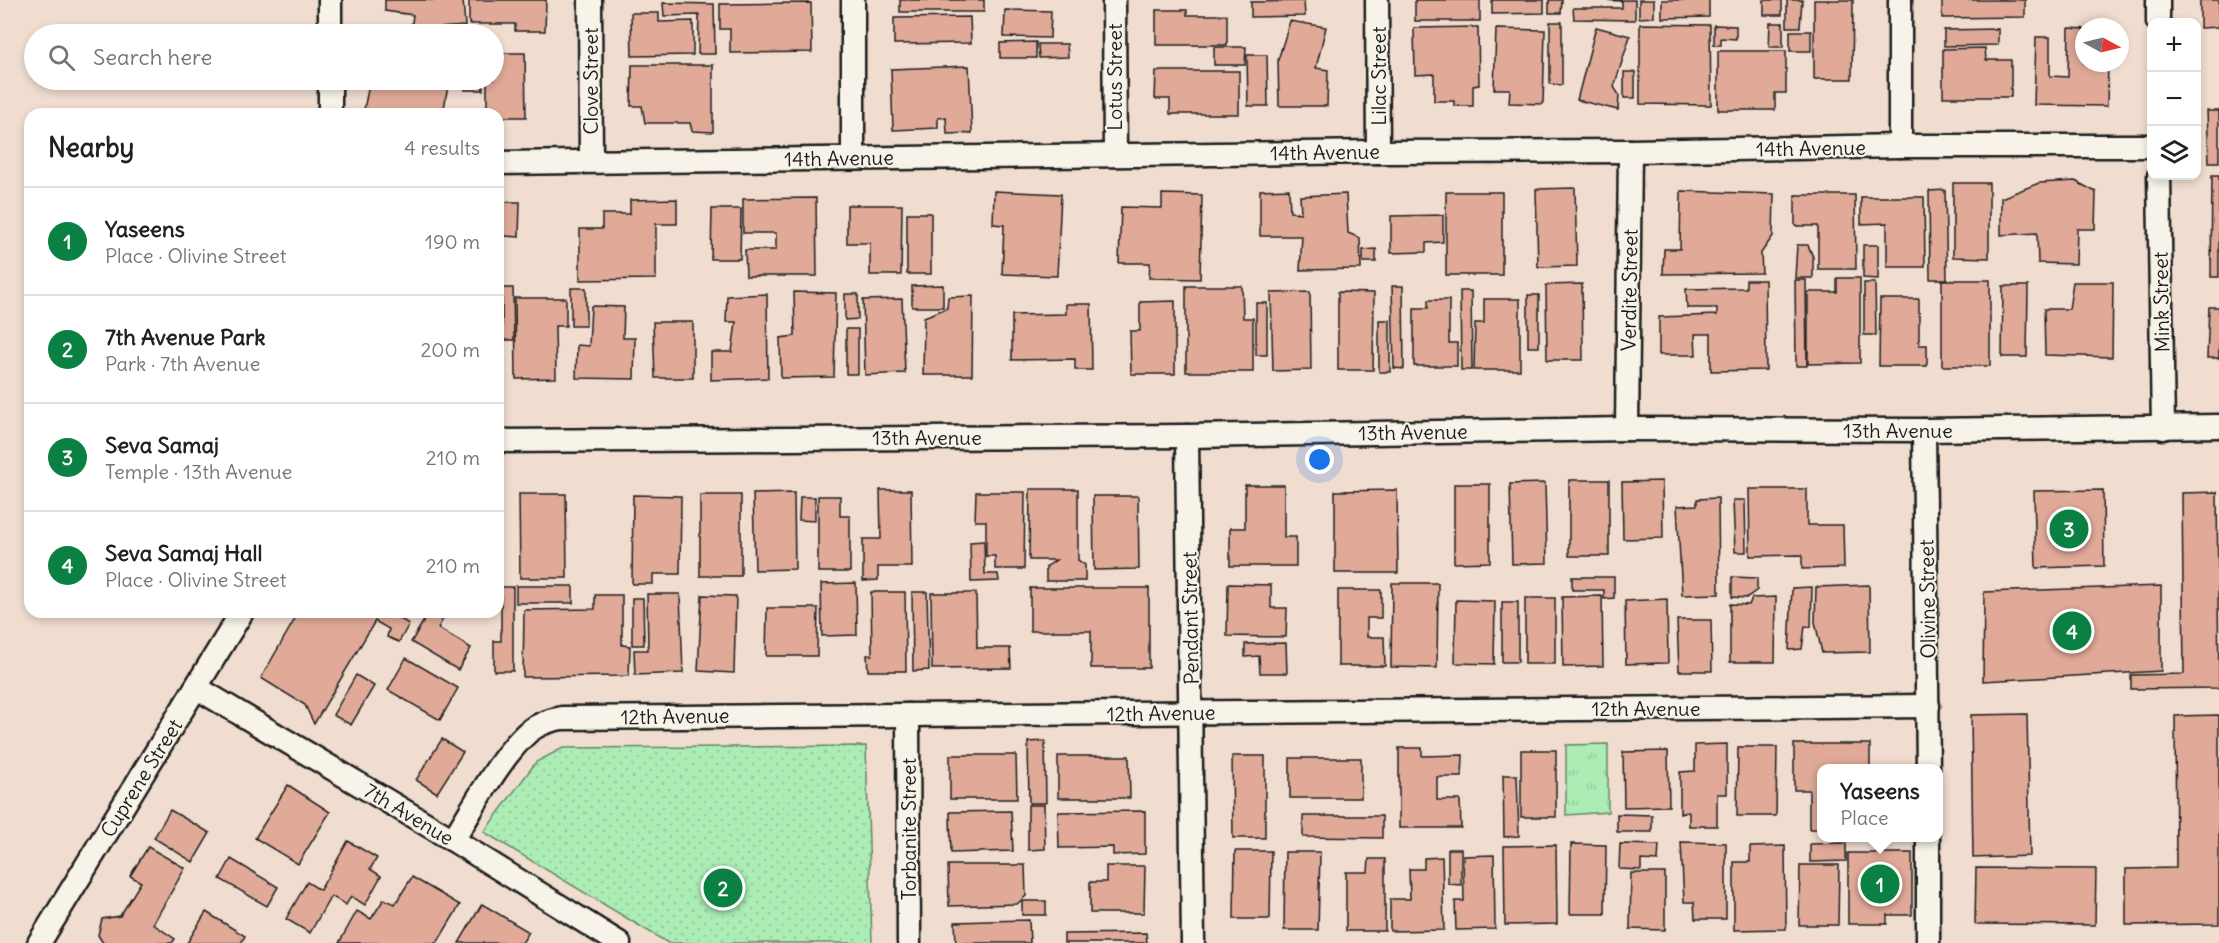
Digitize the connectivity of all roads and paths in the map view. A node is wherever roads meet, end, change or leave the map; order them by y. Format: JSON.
{"nodes":[{"id":1,"x":330,"y":0,"type":"edge"},
{"id":2,"x":590,"y":0,"type":"edge"},
{"id":3,"x":853,"y":0,"type":"edge"},
{"id":4,"x":1114,"y":0,"type":"edge"},
{"id":5,"x":1377,"y":0,"type":"edge"},
{"id":6,"x":1900,"y":0,"type":"edge"},
{"id":7,"x":2158,"y":0,"type":"edge"},
{"id":8,"x":2158,"y":18,"type":"edge"},
{"id":9,"x":330,"y":24,"type":"edge"},
{"id":10,"x":330,"y":90,"type":"edge"},
{"id":11,"x":330,"y":108,"type":"edge"},
{"id":12,"x":1900,"y":146,"type":"junction"},
{"id":13,"x":2147,"y":146,"type":"edge"},
{"id":14,"x":1630,"y":151,"type":"junction"},
{"id":15,"x":1378,"y":152,"type":"junction"},
{"id":16,"x":1115,"y":155,"type":"junction"},
{"id":17,"x":853,"y":157,"type":"junction"},
{"id":18,"x":591,"y":161,"type":"junction"},
{"id":19,"x":504,"y":162,"type":"edge"},
{"id":20,"x":2159,"y":180,"type":"edge"},
{"id":21,"x":2219,"y":426,"type":"edge"},
{"id":22,"x":2163,"y":428,"type":"junction"},
{"id":23,"x":1627,"y":429,"type":"junction"},
{"id":24,"x":1924,"y":430,"type":"junction"},
{"id":25,"x":1187,"y":436,"type":"junction"},
{"id":26,"x":504,"y":441,"type":"edge"},
{"id":27,"x":238,"y":618,"type":"edge"},
{"id":28,"x":197,"y":688,"type":"junction"},
{"id":29,"x":1928,"y":706,"type":"junction"},
{"id":30,"x":1192,"y":712,"type":"junction"},
{"id":31,"x":908,"y":715,"type":"junction"},
{"id":32,"x":1928,"y":764,"type":"edge"},
{"id":33,"x":453,"y":840,"type":"junction"},
{"id":34,"x":1928,"y":842,"type":"edge"},
{"id":35,"x":39,"y":943,"type":"edge"},
{"id":36,"x":619,"y":943,"type":"edge"},
{"id":37,"x":909,"y":943,"type":"edge"},
{"id":38,"x":1193,"y":943,"type":"edge"},
{"id":39,"x":1928,"y":943,"type":"edge"}],
"edges":[{"from":1,"to":9,"type":"street"},
{"from":2,"to":18,"type":"street","name":"Clove Street"},
{"from":3,"to":17,"type":"street"},
{"from":4,"to":16,"type":"street","name":"Lotus Street"},
{"from":5,"to":15,"type":"street","name":"Lilac Street"},
{"from":6,"to":12,"type":"street"},
{"from":7,"to":8,"type":"street"},
{"from":10,"to":11,"type":"street"},
{"from":12,"to":13,"type":"street","name":"14th Avenue"},
{"from":12,"to":14,"type":"street","name":"14th Avenue"},
{"from":14,"to":15,"type":"street","name":"14th Avenue"},
{"from":14,"to":23,"type":"street","name":"Verdite Street"},
{"from":15,"to":16,"type":"street","name":"14th Avenue"},
{"from":16,"to":17,"type":"street","name":"14th Avenue"},
{"from":17,"to":18,"type":"street","name":"14th Avenue"},
{"from":18,"to":19,"type":"street","name":"14th Avenue"},
{"from":20,"to":22,"type":"street","name":"Mink Street"},
{"from":21,"to":22,"type":"street","name":"13th Avenue"},
{"from":22,"to":24,"type":"street","name":"13th Avenue"},
{"from":23,"to":24,"type":"street","name":"13th Avenue"},
{"from":23,"to":25,"type":"street","name":"13th Avenue"},
{"from":24,"to":29,"type":"street","name":"Olivine Street"},
{"from":25,"to":26,"type":"street","name":"13th Avenue"},
{"from":25,"to":30,"type":"street","name":"Pendant Street"},
{"from":27,"to":28,"type":"street","name":"Cuprene Street"},
{"from":28,"to":33,"type":"street","name":"7th Avenue"},
{"from":28,"to":35,"type":"street","name":"Cuprene Street"},
{"from":29,"to":30,"type":"street","name":"12th Avenue"},
{"from":29,"to":32,"type":"street","name":"Olivine Street"},
{"from":30,"to":31,"type":"street","name":"12th Avenue"},
{"from":30,"to":38,"type":"street","name":"Pendant Street"},
{"from":31,"to":33,"type":"street","name":"12th Avenue"},
{"from":31,"to":37,"type":"street","name":"Torbanite Street"},
{"from":33,"to":36,"type":"street","name":"7th Avenue"},
{"from":34,"to":39,"type":"street"}]}
